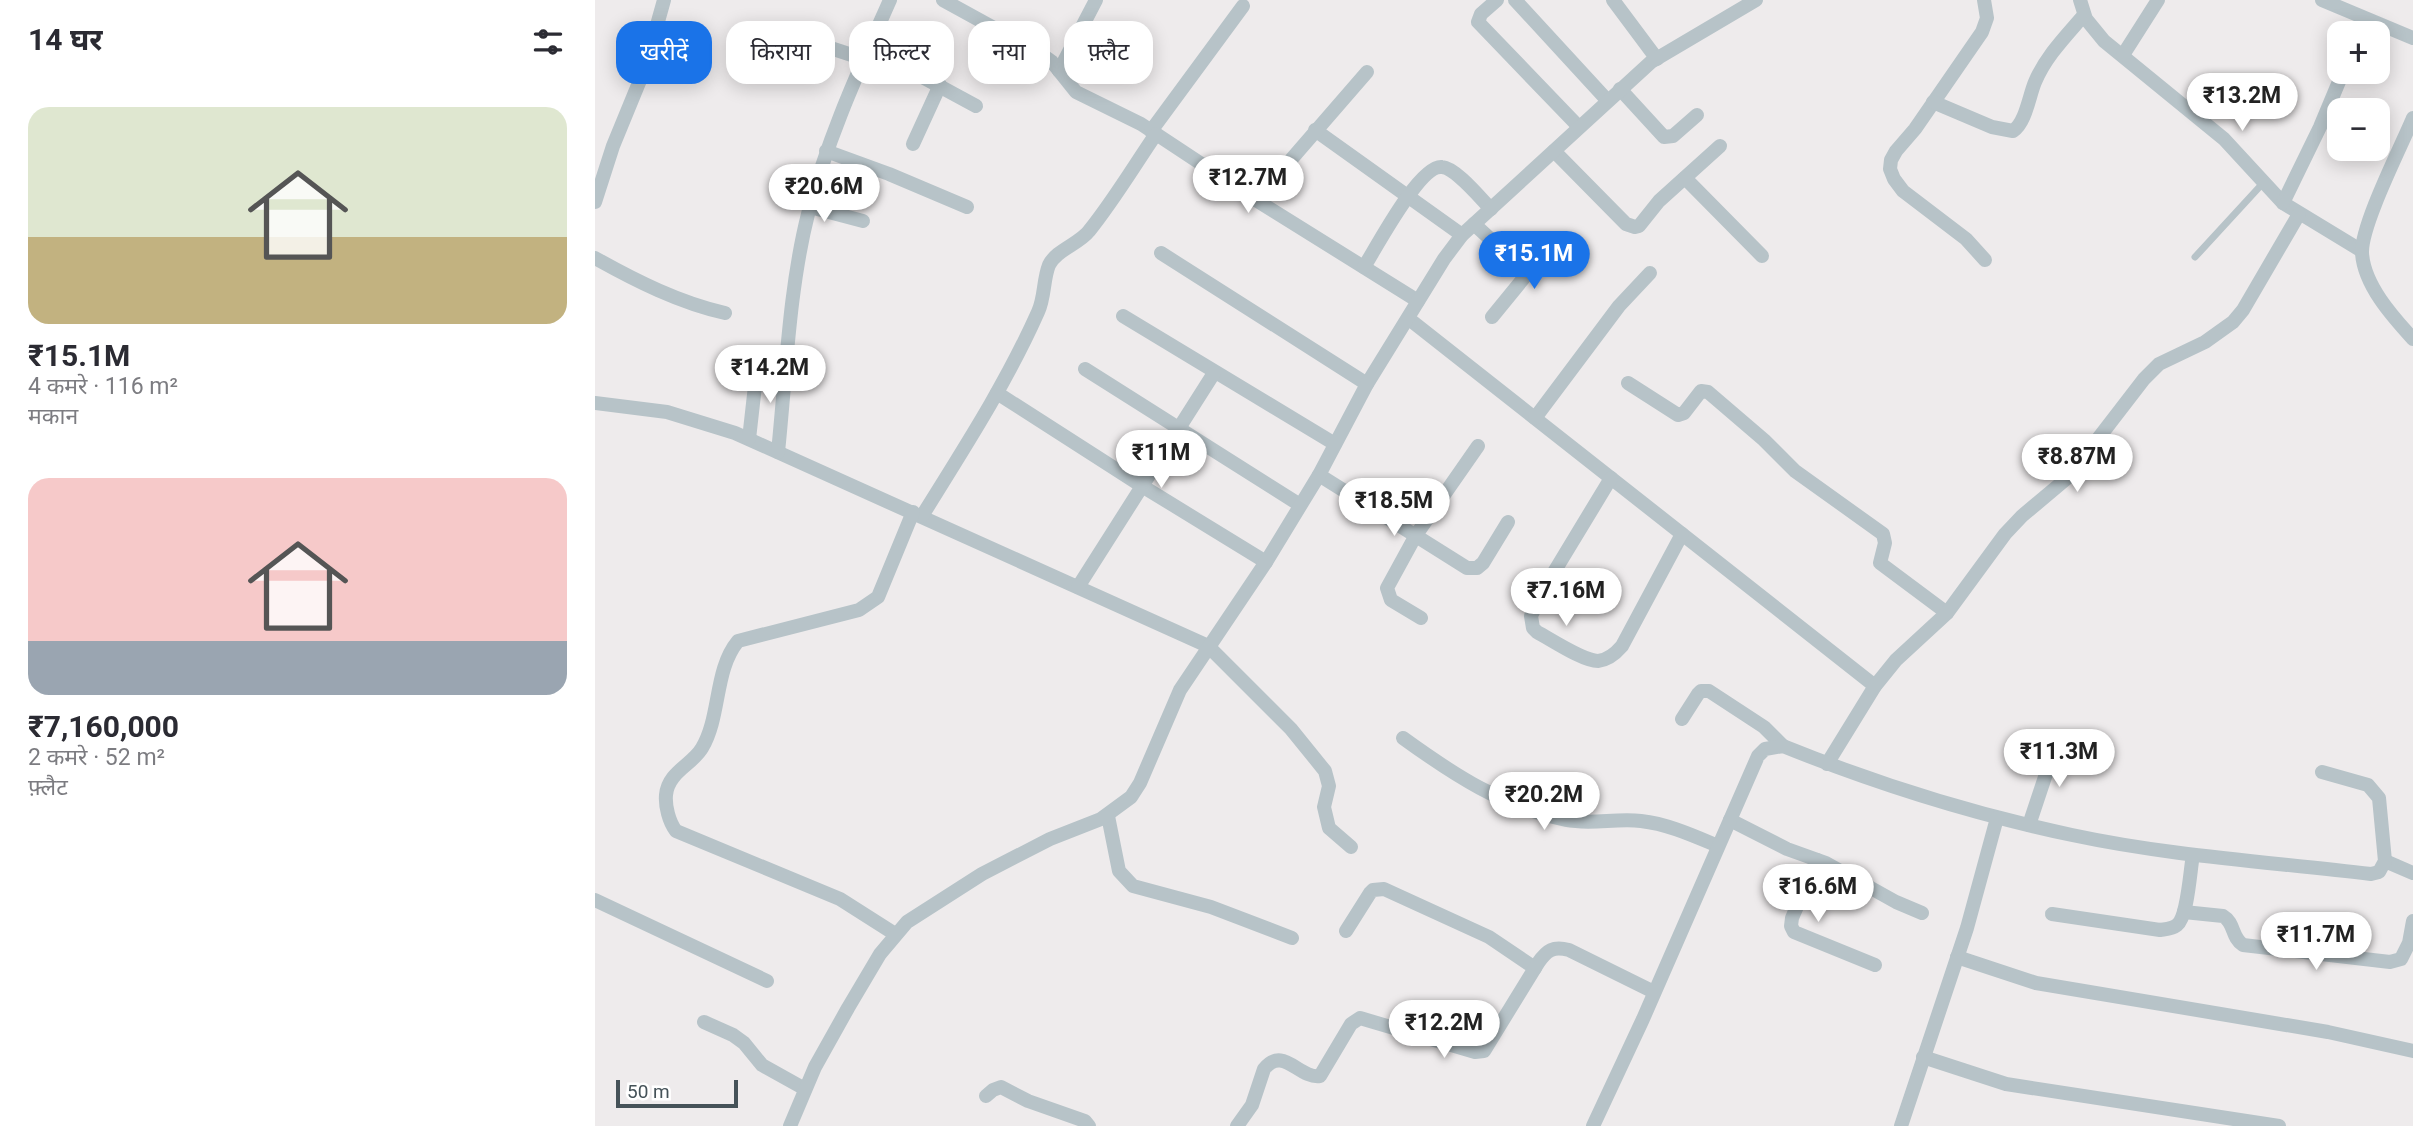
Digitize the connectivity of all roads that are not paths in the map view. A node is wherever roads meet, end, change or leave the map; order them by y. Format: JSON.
{"nodes":[{"id":1,"x":664,"y":0,"type":"edge"},
{"id":2,"x":891,"y":0,"type":"edge"},
{"id":3,"x":943,"y":0,"type":"edge"},
{"id":4,"x":1096,"y":0,"type":"edge"},
{"id":5,"x":1497,"y":0,"type":"edge"},
{"id":6,"x":1515,"y":0,"type":"edge"},
{"id":7,"x":1613,"y":0,"type":"edge"},
{"id":8,"x":1756,"y":0,"type":"edge"},
{"id":9,"x":1984,"y":0,"type":"edge"},
{"id":10,"x":2080,"y":0,"type":"edge"},
{"id":11,"x":2158,"y":0,"type":"edge"},
{"id":12,"x":2322,"y":0,"type":"edge"},
{"id":13,"x":1243,"y":6,"type":"dead end"},
{"id":14,"x":2084,"y":15,"type":"junction"},
{"id":15,"x":882,"y":21,"type":"edge"},
{"id":16,"x":2413,"y":38,"type":"edge"},
{"id":17,"x":2123,"y":55,"type":"junction"},
{"id":18,"x":1657,"y":59,"type":"junction"},
{"id":19,"x":1059,"y":71,"type":"junction"},
{"id":20,"x":1367,"y":72,"type":"dead end"},
{"id":21,"x":854,"y":84,"type":"edge"},
{"id":22,"x":2338,"y":84,"type":"edge"},
{"id":23,"x":940,"y":85,"type":"joint"},
{"id":24,"x":1620,"y":89,"type":"junction"},
{"id":25,"x":1608,"y":100,"type":"junction"},
{"id":26,"x":1933,"y":102,"type":"junction"},
{"id":27,"x":977,"y":106,"type":"dead end"},
{"id":28,"x":1697,"y":115,"type":"dead end"},
{"id":29,"x":2413,"y":118,"type":"edge"},
{"id":30,"x":1579,"y":127,"type":"junction"},
{"id":31,"x":1315,"y":130,"type":"junction"},
{"id":32,"x":1154,"y":132,"type":"junction"},
{"id":33,"x":913,"y":144,"type":"dead end"},
{"id":34,"x":1720,"y":146,"type":"dead end"},
{"id":35,"x":826,"y":151,"type":"junction"},
{"id":36,"x":1553,"y":151,"type":"junction"},
{"id":37,"x":1685,"y":178,"type":"junction"},
{"id":38,"x":2264,"y":182,"type":"junction"},
{"id":39,"x":1408,"y":197,"type":"junction"},
{"id":40,"x":1256,"y":200,"type":"junction"},
{"id":41,"x":595,"y":202,"type":"edge"},
{"id":42,"x":2283,"y":203,"type":"junction"},
{"id":43,"x":810,"y":207,"type":"junction"},
{"id":44,"x":967,"y":207,"type":"dead end"},
{"id":45,"x":1491,"y":209,"type":"junction"},
{"id":46,"x":2299,"y":214,"type":"junction"},
{"id":47,"x":863,"y":221,"type":"dead end"},
{"id":48,"x":1474,"y":224,"type":"junction"},
{"id":49,"x":1462,"y":235,"type":"junction"},
{"id":50,"x":1567,"y":248,"type":"dead end"},
{"id":51,"x":2362,"y":251,"type":"junction"},
{"id":52,"x":1161,"y":253,"type":"dead end"},
{"id":53,"x":1762,"y":256,"type":"dead end"},
{"id":54,"x":2195,"y":257,"type":"dead end"},
{"id":55,"x":595,"y":258,"type":"edge"},
{"id":56,"x":1985,"y":260,"type":"dead end"},
{"id":57,"x":1364,"y":267,"type":"junction"},
{"id":58,"x":1527,"y":272,"type":"junction"},
{"id":59,"x":1650,"y":273,"type":"dead end"},
{"id":60,"x":1418,"y":301,"type":"junction"},
{"id":61,"x":725,"y":313,"type":"dead end"},
{"id":62,"x":1123,"y":316,"type":"dead end"},
{"id":63,"x":1492,"y":317,"type":"dead end"},
{"id":64,"x":1409,"y":319,"type":"junction"},
{"id":65,"x":2413,"y":339,"type":"edge"},
{"id":66,"x":757,"y":368,"type":"dead end"},
{"id":67,"x":1085,"y":369,"type":"dead end"},
{"id":68,"x":1214,"y":373,"type":"junction"},
{"id":69,"x":1628,"y":383,"type":"dead end"},
{"id":70,"x":1367,"y":384,"type":"junction"},
{"id":71,"x":997,"y":393,"type":"junction"},
{"id":72,"x":595,"y":403,"type":"edge"},
{"id":73,"x":1535,"y":418,"type":"junction"},
{"id":74,"x":1178,"y":430,"type":"junction"},
{"id":75,"x":749,"y":439,"type":"junction"},
{"id":76,"x":1335,"y":444,"type":"junction"},
{"id":77,"x":1478,"y":446,"type":"dead end"},
{"id":78,"x":778,"y":452,"type":"junction"},
{"id":79,"x":1319,"y":475,"type":"junction"},
{"id":80,"x":1611,"y":478,"type":"junction"},
{"id":81,"x":1142,"y":486,"type":"junction"},
{"id":82,"x":1300,"y":505,"type":"junction"},
{"id":83,"x":917,"y":514,"type":"junction"},
{"id":84,"x":1508,"y":522,"type":"dead end"},
{"id":85,"x":1682,"y":534,"type":"junction"},
{"id":86,"x":1416,"y":535,"type":"junction"},
{"id":87,"x":1266,"y":562,"type":"junction"},
{"id":88,"x":1077,"y":587,"type":"junction"},
{"id":89,"x":1947,"y":614,"type":"junction"},
{"id":90,"x":1422,"y":618,"type":"dead end"},
{"id":91,"x":1208,"y":646,"type":"junction"},
{"id":92,"x":1875,"y":686,"type":"junction"},
{"id":93,"x":1682,"y":719,"type":"dead end"},
{"id":94,"x":1403,"y":738,"type":"dead end"},
{"id":95,"x":2057,"y":741,"type":"dead end"},
{"id":96,"x":1783,"y":746,"type":"junction"},
{"id":97,"x":1828,"y":764,"type":"junction"},
{"id":98,"x":2322,"y":772,"type":"dead end"},
{"id":99,"x":1108,"y":816,"type":"junction"},
{"id":100,"x":1997,"y":818,"type":"junction"},
{"id":101,"x":1730,"y":820,"type":"junction"},
{"id":102,"x":2029,"y":825,"type":"junction"},
{"id":103,"x":1718,"y":846,"type":"junction"},
{"id":104,"x":1352,"y":847,"type":"dead end"},
{"id":105,"x":2193,"y":855,"type":"junction"},
{"id":106,"x":1817,"y":860,"type":"junction"},
{"id":107,"x":2385,"y":862,"type":"junction"},
{"id":108,"x":2413,"y":873,"type":"edge"},
{"id":109,"x":595,"y":900,"type":"edge"},
{"id":110,"x":2184,"y":912,"type":"junction"},
{"id":111,"x":1922,"y":913,"type":"dead end"},
{"id":112,"x":2052,"y":914,"type":"dead end"},
{"id":113,"x":2413,"y":921,"type":"edge"},
{"id":114,"x":1346,"y":931,"type":"dead end"},
{"id":115,"x":895,"y":934,"type":"junction"},
{"id":116,"x":1292,"y":938,"type":"dead end"},
{"id":117,"x":1957,"y":957,"type":"junction"},
{"id":118,"x":1875,"y":965,"type":"dead end"},
{"id":119,"x":1535,"y":968,"type":"junction"},
{"id":120,"x":767,"y":981,"type":"dead end"},
{"id":121,"x":1654,"y":992,"type":"junction"},
{"id":122,"x":704,"y":1022,"type":"dead end"},
{"id":123,"x":2413,"y":1051,"type":"edge"},
{"id":124,"x":1923,"y":1057,"type":"junction"},
{"id":125,"x":805,"y":1089,"type":"junction"},
{"id":126,"x":986,"y":1096,"type":"dead end"},
{"id":127,"x":790,"y":1126,"type":"edge"},
{"id":128,"x":1090,"y":1126,"type":"edge"},
{"id":129,"x":1237,"y":1126,"type":"edge"},
{"id":130,"x":1593,"y":1126,"type":"edge"},
{"id":131,"x":1901,"y":1126,"type":"edge"},
{"id":132,"x":2279,"y":1126,"type":"edge"}],
"edges":[{"from":1,"to":41,"type":"street"},
{"from":2,"to":15,"type":"street"},
{"from":3,"to":19,"type":"street"},
{"from":4,"to":19,"type":"street"},
{"from":5,"to":30,"type":"street"},
{"from":6,"to":25,"type":"street"},
{"from":7,"to":18,"type":"street"},
{"from":8,"to":18,"type":"street"},
{"from":9,"to":26,"type":"street"},
{"from":10,"to":14,"type":"street"},
{"from":11,"to":17,"type":"street"},
{"from":12,"to":16,"type":"street"},
{"from":13,"to":32,"type":"street"},
{"from":14,"to":17,"type":"street"},
{"from":14,"to":26,"type":"street"},
{"from":17,"to":38,"type":"street"},
{"from":18,"to":24,"type":"street"},
{"from":19,"to":32,"type":"street"},
{"from":20,"to":31,"type":"street"},
{"from":21,"to":35,"type":"street"},
{"from":22,"to":42,"type":"street"},
{"from":23,"to":27,"type":"street"},
{"from":23,"to":33,"type":"street"},
{"from":24,"to":25,"type":"street"},
{"from":24,"to":28,"type":"street"},
{"from":25,"to":30,"type":"street"},
{"from":26,"to":56,"type":"street"},
{"from":29,"to":51,"type":"street"},
{"from":30,"to":36,"type":"street"},
{"from":31,"to":39,"type":"street"},
{"from":31,"to":40,"type":"street"},
{"from":32,"to":40,"type":"street"},
{"from":32,"to":71,"type":"street"},
{"from":34,"to":37,"type":"street"},
{"from":35,"to":43,"type":"street"},
{"from":35,"to":44,"type":"street"},
{"from":36,"to":37,"type":"street"},
{"from":36,"to":45,"type":"street"},
{"from":37,"to":53,"type":"street"},
{"from":38,"to":42,"type":"street"},
{"from":38,"to":54,"type":"lane"},
{"from":39,"to":45,"type":"street"},
{"from":39,"to":49,"type":"street"},
{"from":39,"to":57,"type":"street"},
{"from":40,"to":57,"type":"street"},
{"from":42,"to":46,"type":"street"},
{"from":43,"to":47,"type":"street"},
{"from":43,"to":78,"type":"street"},
{"from":45,"to":48,"type":"street"},
{"from":46,"to":51,"type":"street"},
{"from":46,"to":89,"type":"street"},
{"from":48,"to":49,"type":"street"},
{"from":48,"to":58,"type":"street"},
{"from":49,"to":60,"type":"street"},
{"from":50,"to":58,"type":"street"},
{"from":51,"to":65,"type":"street"},
{"from":52,"to":70,"type":"street"},
{"from":55,"to":61,"type":"street"},
{"from":57,"to":60,"type":"street"},
{"from":58,"to":63,"type":"street"},
{"from":59,"to":73,"type":"street"},
{"from":60,"to":64,"type":"street"},
{"from":62,"to":68,"type":"street"},
{"from":64,"to":70,"type":"street"},
{"from":64,"to":73,"type":"street"},
{"from":66,"to":75,"type":"street"},
{"from":67,"to":74,"type":"street"},
{"from":68,"to":74,"type":"street"},
{"from":68,"to":76,"type":"street"},
{"from":69,"to":89,"type":"street"},
{"from":70,"to":76,"type":"street"},
{"from":71,"to":81,"type":"street"},
{"from":71,"to":83,"type":"street"},
{"from":72,"to":75,"type":"street"},
{"from":73,"to":80,"type":"street"},
{"from":74,"to":81,"type":"street"},
{"from":74,"to":82,"type":"street"},
{"from":75,"to":78,"type":"street"},
{"from":76,"to":79,"type":"street"},
{"from":77,"to":86,"type":"street"},
{"from":78,"to":83,"type":"street"},
{"from":79,"to":82,"type":"street"},
{"from":79,"to":86,"type":"street"},
{"from":80,"to":85,"type":"street"},
{"from":80,"to":85,"type":"street"},
{"from":81,"to":87,"type":"street"},
{"from":81,"to":88,"type":"street"},
{"from":82,"to":87,"type":"street"},
{"from":83,"to":88,"type":"street"},
{"from":83,"to":115,"type":"street"},
{"from":84,"to":86,"type":"street"},
{"from":85,"to":92,"type":"street"},
{"from":86,"to":90,"type":"street"},
{"from":87,"to":91,"type":"street"},
{"from":88,"to":91,"type":"street"},
{"from":89,"to":92,"type":"street"},
{"from":91,"to":99,"type":"street"},
{"from":91,"to":104,"type":"street"},
{"from":92,"to":97,"type":"street"},
{"from":93,"to":96,"type":"street"},
{"from":94,"to":103,"type":"street"},
{"from":95,"to":102,"type":"street"},
{"from":96,"to":97,"type":"street"},
{"from":96,"to":101,"type":"street"},
{"from":97,"to":100,"type":"street"},
{"from":98,"to":107,"type":"street"},
{"from":99,"to":115,"type":"street"},
{"from":99,"to":116,"type":"street"},
{"from":100,"to":102,"type":"street"},
{"from":100,"to":117,"type":"street"},
{"from":101,"to":103,"type":"street"},
{"from":101,"to":106,"type":"street"},
{"from":102,"to":105,"type":"street"},
{"from":103,"to":121,"type":"street"},
{"from":105,"to":107,"type":"street"},
{"from":105,"to":110,"type":"street"},
{"from":106,"to":111,"type":"street"},
{"from":106,"to":118,"type":"street"},
{"from":107,"to":108,"type":"street"},
{"from":109,"to":120,"type":"street"},
{"from":110,"to":112,"type":"street"},
{"from":110,"to":113,"type":"street"},
{"from":114,"to":119,"type":"street"},
{"from":115,"to":125,"type":"street"},
{"from":117,"to":123,"type":"street"},
{"from":117,"to":124,"type":"street"},
{"from":119,"to":121,"type":"street"},
{"from":119,"to":129,"type":"street"},
{"from":121,"to":130,"type":"street"},
{"from":122,"to":125,"type":"street"},
{"from":124,"to":131,"type":"street"},
{"from":124,"to":132,"type":"street"},
{"from":125,"to":127,"type":"street"},
{"from":126,"to":128,"type":"street"}]}
